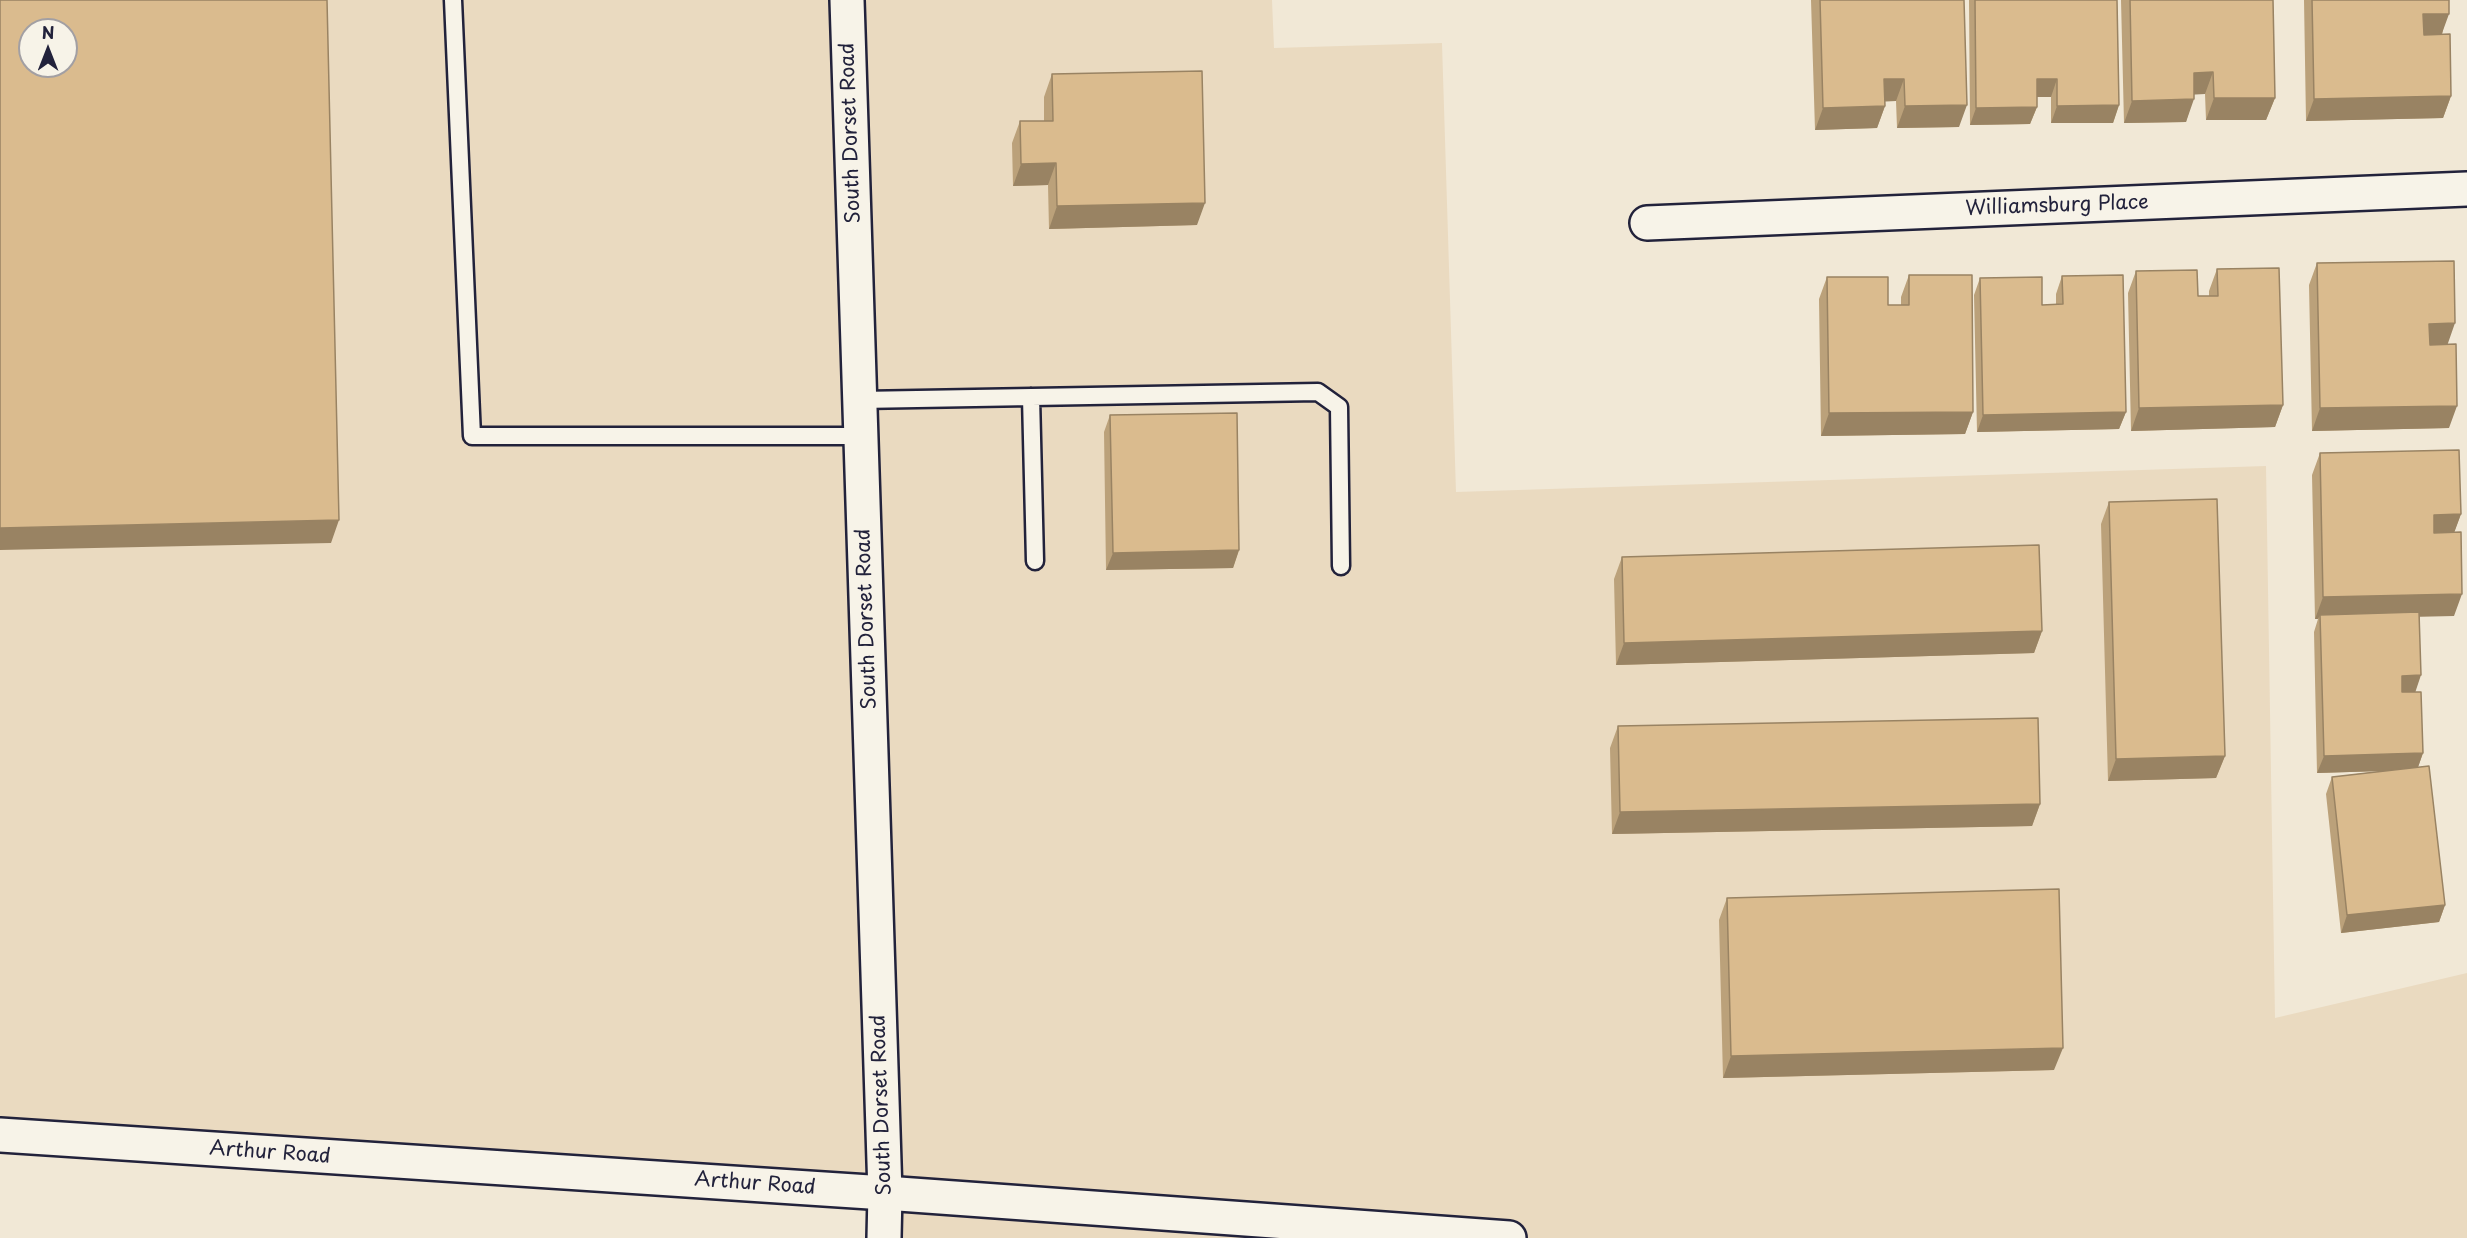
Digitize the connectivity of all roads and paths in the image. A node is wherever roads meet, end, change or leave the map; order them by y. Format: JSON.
{"nodes":[{"id":1,"x":453,"y":0,"type":"edge"},
{"id":2,"x":847,"y":0,"type":"edge"},
{"id":3,"x":2467,"y":189,"type":"edge"},
{"id":4,"x":1647,"y":223,"type":"dead end"},
{"id":5,"x":1031,"y":397,"type":"junction"},
{"id":6,"x":860,"y":400,"type":"junction"},
{"id":7,"x":861,"y":436,"type":"junction"},
{"id":8,"x":1035,"y":561,"type":"dead end"},
{"id":9,"x":1341,"y":566,"type":"dead end"},
{"id":10,"x":0,"y":1135,"type":"edge"},
{"id":11,"x":885,"y":1193,"type":"junction"},
{"id":12,"x":884,"y":1238,"type":"edge"},
{"id":13,"x":1509,"y":1238,"type":"edge"}],
"edges":[{"from":1,"to":7,"type":"lane"},
{"from":2,"to":6,"type":"street","name":"South Dorset Road"},
{"from":3,"to":4,"type":"street","name":"Williamsburg Place"},
{"from":5,"to":6,"type":"lane"},
{"from":5,"to":8,"type":"lane"},
{"from":5,"to":9,"type":"lane"},
{"from":6,"to":7,"type":"street","name":"South Dorset Road"},
{"from":7,"to":11,"type":"street","name":"South Dorset Road"},
{"from":10,"to":11,"type":"street","name":"Arthur Road"},
{"from":11,"to":12,"type":"street","name":"South Dorset Road"},
{"from":11,"to":13,"type":"street","name":"Arthur Road"}]}
